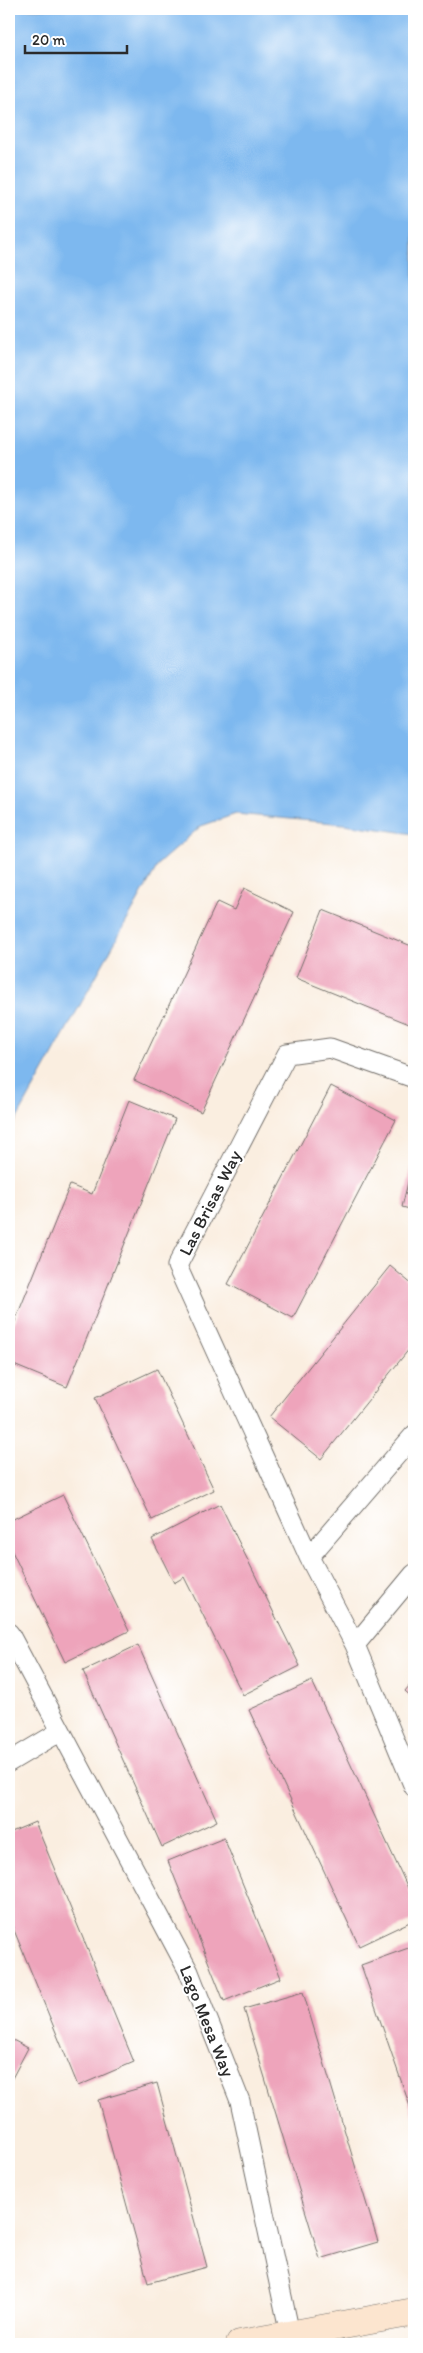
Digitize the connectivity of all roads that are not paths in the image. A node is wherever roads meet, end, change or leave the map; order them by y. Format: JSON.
{"nodes":[{"id":1,"x":414,"y":1078,"type":"edge"},
{"id":2,"x":414,"y":1435,"type":"edge"},
{"id":3,"x":309,"y":1557,"type":"junction"},
{"id":4,"x":414,"y":1574,"type":"edge"},
{"id":5,"x":9,"y":1633,"type":"edge"},
{"id":6,"x":355,"y":1645,"type":"junction"},
{"id":7,"x":61,"y":1731,"type":"junction"},
{"id":8,"x":9,"y":1762,"type":"edge"},
{"id":9,"x":414,"y":1787,"type":"edge"},
{"id":10,"x":414,"y":2312,"type":"edge"},
{"id":11,"x":290,"y":2334,"type":"junction"},
{"id":12,"x":240,"y":2344,"type":"edge"}],
"edges":[{"from":1,"to":3,"type":"lane","name":"Las Brisas Way"},
{"from":2,"to":3,"type":"lane"},
{"from":3,"to":6,"type":"lane","name":"Las Brisas Way"},
{"from":4,"to":6,"type":"lane"},
{"from":5,"to":7,"type":"lane","name":"Lago Mesa Way"},
{"from":6,"to":9,"type":"lane","name":"Las Brisas Way"},
{"from":7,"to":8,"type":"lane"},
{"from":7,"to":11,"type":"lane","name":"Lago Mesa Way"},
{"from":10,"to":11,"type":"street"},
{"from":11,"to":12,"type":"street"}]}
